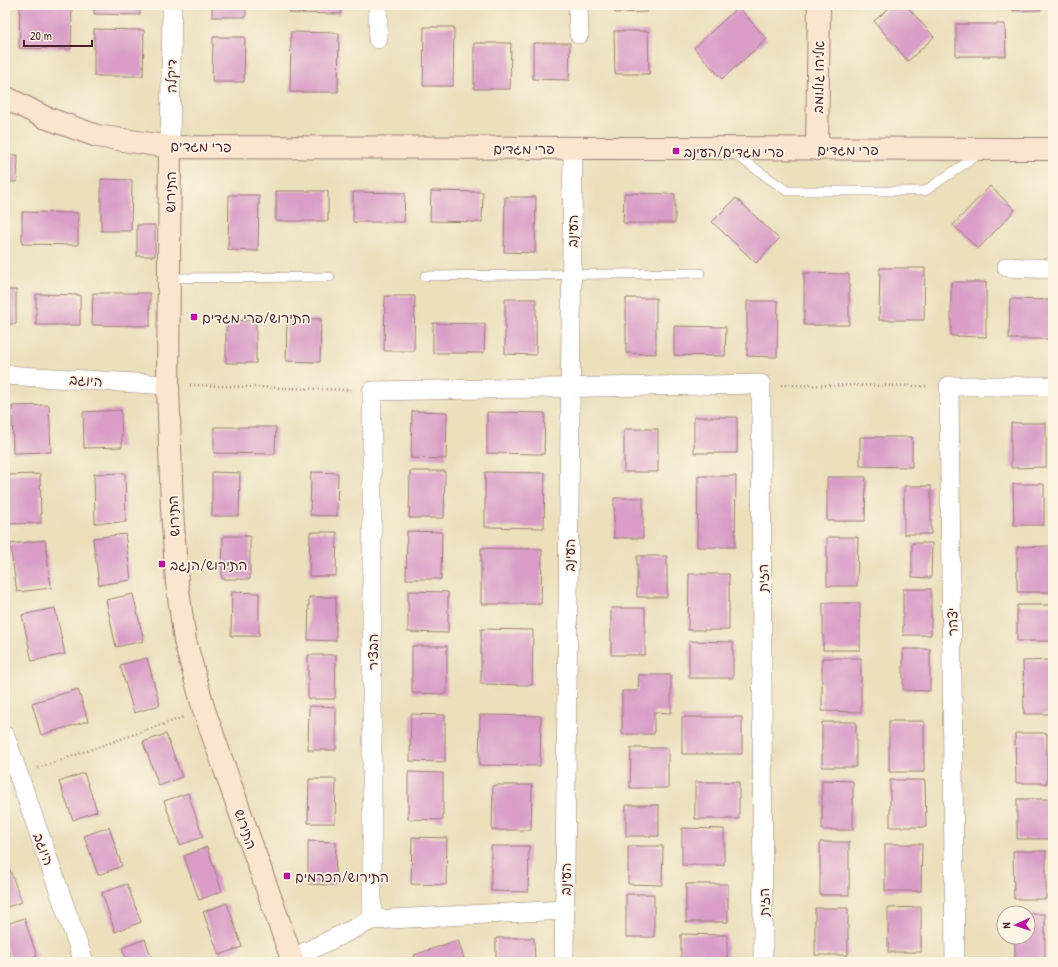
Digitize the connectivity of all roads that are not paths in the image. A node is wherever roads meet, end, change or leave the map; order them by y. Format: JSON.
{"nodes":[{"id":1,"x":172,"y":5,"type":"edge"},
{"id":2,"x":378,"y":5,"type":"edge"},
{"id":3,"x":578,"y":5,"type":"edge"},
{"id":4,"x":819,"y":5,"type":"edge"},
{"id":5,"x":578,"y":34,"type":"dead end"},
{"id":6,"x":378,"y":39,"type":"dead end"},
{"id":7,"x":5,"y":97,"type":"edge"},
{"id":8,"x":170,"y":147,"type":"junction"},
{"id":9,"x":573,"y":148,"type":"junction"},
{"id":10,"x":727,"y":149,"type":"junction"},
{"id":11,"x":817,"y":149,"type":"junction"},
{"id":12,"x":985,"y":149,"type":"junction"},
{"id":13,"x":1053,"y":149,"type":"edge"},
{"id":14,"x":1007,"y":268,"type":"dead end"},
{"id":15,"x":1053,"y":269,"type":"edge"},
{"id":16,"x":700,"y":273,"type":"dead end"},
{"id":17,"x":572,"y":274,"type":"junction"},
{"id":18,"x":426,"y":276,"type":"dead end"},
{"id":19,"x":330,"y":277,"type":"dead end"},
{"id":20,"x":169,"y":278,"type":"junction"},
{"id":21,"x":5,"y":375,"type":"edge"},
{"id":22,"x":168,"y":385,"type":"junction"},
{"id":23,"x":1053,"y":386,"type":"edge"},
{"id":24,"x":570,"y":388,"type":"junction"},
{"id":25,"x":5,"y":736,"type":"edge"},
{"id":26,"x":564,"y":910,"type":"junction"},
{"id":27,"x":372,"y":920,"type":"junction"},
{"id":28,"x":292,"y":960,"type":"edge"},
{"id":29,"x":84,"y":962,"type":"edge"},
{"id":30,"x":564,"y":962,"type":"edge"},
{"id":31,"x":763,"y":962,"type":"edge"},
{"id":32,"x":955,"y":962,"type":"edge"}],
"edges":[{"from":1,"to":8,"type":"street","name":"דיקלה"},
{"from":2,"to":6,"type":"street"},
{"from":3,"to":5,"type":"street"},
{"from":4,"to":11,"type":"street","name":"אליהו גולומב"},
{"from":7,"to":8,"type":"street","name":"פרי מגדים"},
{"from":8,"to":9,"type":"street","name":"פרי מגדים"},
{"from":8,"to":20,"type":"street","name":"התירוש"},
{"from":9,"to":10,"type":"street","name":"פרי מגדים"},
{"from":9,"to":17,"type":"street","name":"העינב"},
{"from":10,"to":11,"type":"street","name":"פרי מגדים"},
{"from":10,"to":12,"type":"lane"},
{"from":11,"to":12,"type":"street","name":"פרי מגדים"},
{"from":12,"to":13,"type":"street","name":"פרי מגדים"},
{"from":14,"to":15,"type":"street"},
{"from":16,"to":17,"type":"lane"},
{"from":17,"to":18,"type":"lane"},
{"from":17,"to":24,"type":"street","name":"העינב"},
{"from":19,"to":20,"type":"lane"},
{"from":20,"to":22,"type":"street","name":"התירוש"},
{"from":21,"to":22,"type":"street","name":"היוגב"},
{"from":22,"to":28,"type":"street","name":"התירוש"},
{"from":23,"to":32,"type":"street","name":"יצהר"},
{"from":24,"to":26,"type":"street","name":"העינב"},
{"from":24,"to":27,"type":"street","name":"הבציר"},
{"from":24,"to":31,"type":"street","name":"הזית"},
{"from":25,"to":29,"type":"street","name":"היוגב"},
{"from":26,"to":27,"type":"street"},
{"from":26,"to":30,"type":"street","name":"העינב"},
{"from":27,"to":28,"type":"street"}]}
